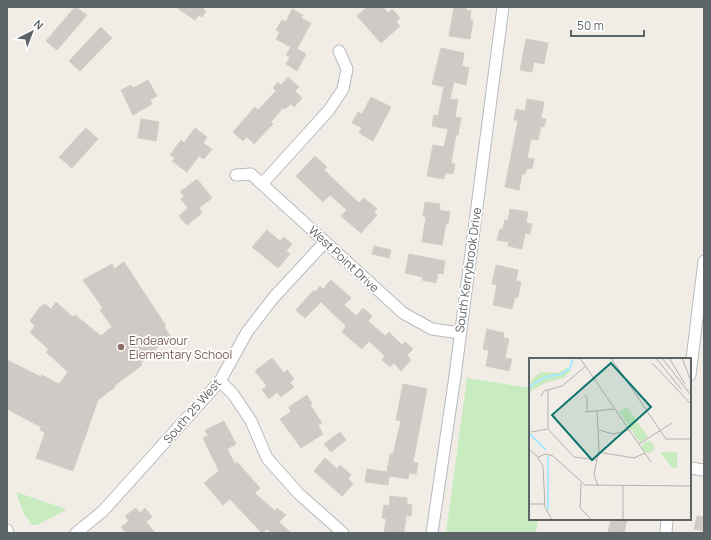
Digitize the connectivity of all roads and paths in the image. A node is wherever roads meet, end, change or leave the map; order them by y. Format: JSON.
{"nodes":[{"id":1,"x":504,"y":7,"type":"edge"},
{"id":2,"x":339,"y":51,"type":"dead end"},
{"id":3,"x":236,"y":175,"type":"dead end"},
{"id":4,"x":262,"y":184,"type":"junction"},
{"id":5,"x":325,"y":242,"type":"junction"},
{"id":6,"x":704,"y":261,"type":"edge"},
{"id":7,"x":460,"y":332,"type":"junction"},
{"id":8,"x":691,"y":367,"type":"edge"},
{"id":9,"x":220,"y":381,"type":"junction"},
{"id":10,"x":691,"y":468,"type":"edge"},
{"id":11,"x":704,"y":470,"type":"edge"},
{"id":12,"x":667,"y":520,"type":"edge"},
{"id":13,"x":7,"y":530,"type":"edge"},
{"id":14,"x":89,"y":530,"type":"edge"},
{"id":15,"x":8,"y":533,"type":"edge"},
{"id":16,"x":76,"y":533,"type":"edge"},
{"id":17,"x":343,"y":533,"type":"edge"},
{"id":18,"x":432,"y":533,"type":"edge"},
{"id":19,"x":666,"y":533,"type":"edge"}],
"edges":[{"from":1,"to":7,"type":"street","name":"South Kerrybrook Drive"},
{"from":2,"to":4,"type":"street"},
{"from":3,"to":4,"type":"street","name":"West Point Drive"},
{"from":4,"to":5,"type":"street","name":"West Point Drive"},
{"from":5,"to":7,"type":"street","name":"West Point Drive"},
{"from":5,"to":9,"type":"street","name":"South 25 West"},
{"from":6,"to":8,"type":"street"},
{"from":7,"to":18,"type":"street","name":"South Kerrybrook Drive"},
{"from":9,"to":14,"type":"street","name":"South 25 West"},
{"from":9,"to":17,"type":"street"},
{"from":10,"to":11,"type":"street"},
{"from":12,"to":19,"type":"street"},
{"from":13,"to":15,"type":"street"},
{"from":14,"to":16,"type":"street","name":"South 25 West"}]}
